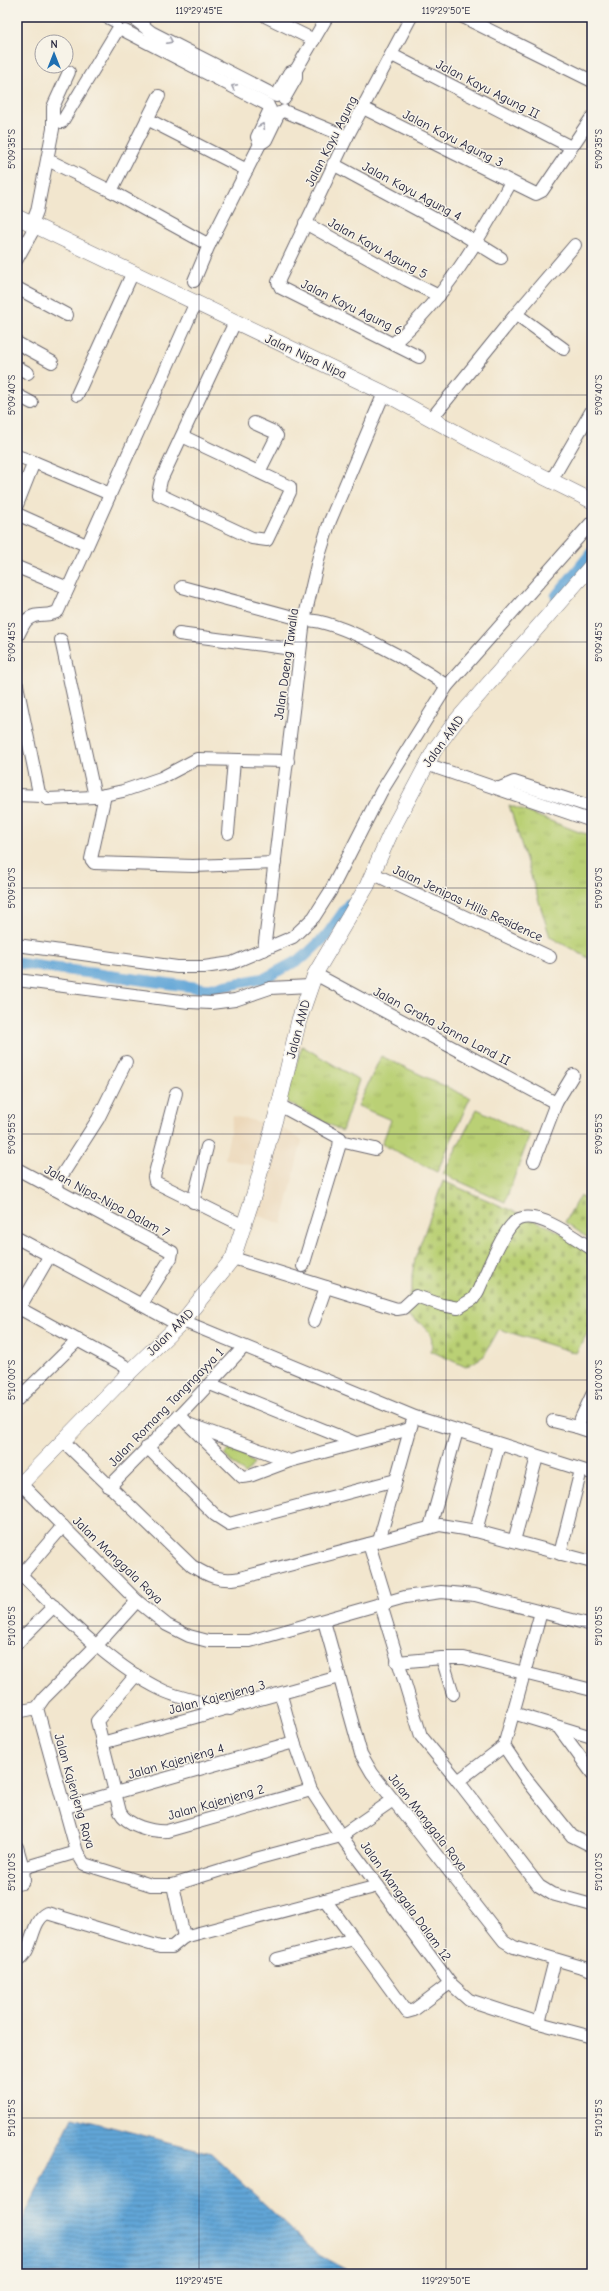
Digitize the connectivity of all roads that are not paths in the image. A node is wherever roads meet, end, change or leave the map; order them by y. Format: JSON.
{"nodes":[{"id":1,"x":267,"y":17,"type":"edge"},
{"id":2,"x":327,"y":17,"type":"edge"},
{"id":3,"x":412,"y":17,"type":"edge"},
{"id":4,"x":464,"y":17,"type":"edge"},
{"id":5,"x":137,"y":19,"type":"edge"},
{"id":6,"x":116,"y":23,"type":"edge"},
{"id":7,"x":314,"y":40,"type":"junction"},
{"id":8,"x":392,"y":55,"type":"junction"},
{"id":9,"x":69,"y":74,"type":"edge"},
{"id":10,"x":592,"y":81,"type":"edge"},
{"id":11,"x":159,"y":96,"type":"dead end"},
{"id":12,"x":278,"y":104,"type":"junction"},
{"id":13,"x":363,"y":108,"type":"junction"},
{"id":14,"x":592,"y":117,"type":"edge"},
{"id":15,"x":148,"y":120,"type":"junction"},
{"id":16,"x":62,"y":122,"type":"dead end"},
{"id":17,"x":347,"y":137,"type":"junction"},
{"id":18,"x":571,"y":147,"type":"junction"},
{"id":19,"x":52,"y":162,"type":"dead end"},
{"id":20,"x":334,"y":164,"type":"junction"},
{"id":21,"x":247,"y":170,"type":"junction"},
{"id":22,"x":511,"y":182,"type":"junction"},
{"id":23,"x":111,"y":191,"type":"junction"},
{"id":24,"x":17,"y":217,"type":"edge"},
{"id":25,"x":305,"y":223,"type":"junction"},
{"id":26,"x":34,"y":225,"type":"junction"},
{"id":27,"x":477,"y":243,"type":"junction"},
{"id":28,"x":209,"y":245,"type":"junction"},
{"id":29,"x":575,"y":246,"type":"dead end"},
{"id":30,"x":501,"y":258,"type":"dead end"},
{"id":31,"x":17,"y":259,"type":"edge"},
{"id":32,"x":132,"y":272,"type":"junction"},
{"id":33,"x":278,"y":279,"type":"joint"},
{"id":34,"x":194,"y":281,"type":"dead end"},
{"id":35,"x":17,"y":288,"type":"edge"},
{"id":36,"x":439,"y":296,"type":"junction"},
{"id":37,"x":196,"y":302,"type":"junction"},
{"id":38,"x":516,"y":314,"type":"junction"},
{"id":39,"x":67,"y":315,"type":"dead end"},
{"id":40,"x":235,"y":322,"type":"junction"},
{"id":41,"x":17,"y":343,"type":"edge"},
{"id":42,"x":394,"y":343,"type":"junction"},
{"id":43,"x":564,"y":349,"type":"dead end"},
{"id":44,"x":420,"y":358,"type":"dead end"},
{"id":45,"x":52,"y":362,"type":"dead end"},
{"id":46,"x":17,"y":367,"type":"edge"},
{"id":47,"x":28,"y":373,"type":"dead end"},
{"id":48,"x":384,"y":393,"type":"junction"},
{"id":49,"x":17,"y":395,"type":"edge"},
{"id":50,"x":77,"y":395,"type":"dead end"},
{"id":51,"x":32,"y":403,"type":"dead end"},
{"id":52,"x":592,"y":410,"type":"edge"},
{"id":53,"x":432,"y":418,"type":"junction"},
{"id":54,"x":254,"y":423,"type":"dead end"},
{"id":55,"x":182,"y":436,"type":"junction"},
{"id":56,"x":17,"y":456,"type":"edge"},
{"id":57,"x":34,"y":462,"type":"junction"},
{"id":58,"x":259,"y":472,"type":"junction"},
{"id":59,"x":551,"y":481,"type":"junction"},
{"id":60,"x":110,"y":494,"type":"junction"},
{"id":61,"x":592,"y":502,"type":"edge"},
{"id":62,"x":17,"y":504,"type":"edge"},
{"id":63,"x":17,"y":514,"type":"edge"},
{"id":64,"x":592,"y":522,"type":"edge"},
{"id":65,"x":86,"y":545,"type":"junction"},
{"id":66,"x":592,"y":565,"type":"edge"},
{"id":67,"x":17,"y":567,"type":"edge"},
{"id":68,"x":182,"y":587,"type":"dead end"},
{"id":69,"x":68,"y":588,"type":"junction"},
{"id":70,"x":22,"y":618,"type":"edge"},
{"id":71,"x":304,"y":620,"type":"junction"},
{"id":72,"x":179,"y":634,"type":"dead end"},
{"id":73,"x":17,"y":637,"type":"edge"},
{"id":74,"x":61,"y":640,"type":"dead end"},
{"id":75,"x":300,"y":650,"type":"junction"},
{"id":76,"x":17,"y":685,"type":"edge"},
{"id":77,"x":447,"y":686,"type":"junction"},
{"id":78,"x":234,"y":760,"type":"junction"},
{"id":79,"x":288,"y":761,"type":"junction"},
{"id":80,"x":426,"y":764,"type":"junction"},
{"id":81,"x":500,"y":788,"type":"junction"},
{"id":82,"x":17,"y":795,"type":"edge"},
{"id":83,"x":42,"y":796,"type":"junction"},
{"id":84,"x":100,"y":796,"type":"junction"},
{"id":85,"x":592,"y":807,"type":"edge"},
{"id":86,"x":592,"y":821,"type":"edge"},
{"id":87,"x":228,"y":833,"type":"dead end"},
{"id":88,"x":275,"y":863,"type":"junction"},
{"id":89,"x":374,"y":874,"type":"junction"},
{"id":90,"x":17,"y":945,"type":"edge"},
{"id":91,"x":264,"y":950,"type":"junction"},
{"id":92,"x":550,"y":957,"type":"dead end"},
{"id":93,"x":17,"y":980,"type":"edge"},
{"id":94,"x":313,"y":980,"type":"junction"},
{"id":95,"x":126,"y":1062,"type":"dead end"},
{"id":96,"x":573,"y":1075,"type":"dead end"},
{"id":97,"x":176,"y":1093,"type":"dead end"},
{"id":98,"x":556,"y":1103,"type":"junction"},
{"id":99,"x":279,"y":1105,"type":"junction"},
{"id":100,"x":340,"y":1141,"type":"junction"},
{"id":101,"x":207,"y":1148,"type":"dead end"},
{"id":102,"x":375,"y":1149,"type":"dead end"},
{"id":103,"x":534,"y":1161,"type":"dead end"},
{"id":104,"x":17,"y":1169,"type":"edge"},
{"id":105,"x":53,"y":1189,"type":"junction"},
{"id":106,"x":194,"y":1202,"type":"junction"},
{"id":107,"x":244,"y":1226,"type":"junction"},
{"id":108,"x":17,"y":1238,"type":"edge"},
{"id":109,"x":592,"y":1249,"type":"edge"},
{"id":110,"x":50,"y":1255,"type":"junction"},
{"id":111,"x":233,"y":1258,"type":"junction"},
{"id":112,"x":303,"y":1266,"type":"dead end"},
{"id":113,"x":326,"y":1287,"type":"junction"},
{"id":114,"x":142,"y":1304,"type":"junction"},
{"id":115,"x":18,"y":1309,"type":"edge"},
{"id":116,"x":314,"y":1321,"type":"dead end"},
{"id":117,"x":181,"y":1323,"type":"junction"},
{"id":118,"x":78,"y":1340,"type":"junction"},
{"id":119,"x":243,"y":1348,"type":"junction"},
{"id":120,"x":132,"y":1370,"type":"junction"},
{"id":121,"x":210,"y":1384,"type":"junction"},
{"id":122,"x":592,"y":1395,"type":"edge"},
{"id":123,"x":17,"y":1400,"type":"edge"},
{"id":124,"x":414,"y":1417,"type":"junction"},
{"id":125,"x":184,"y":1420,"type":"junction"},
{"id":126,"x":553,"y":1421,"type":"dead end"},
{"id":127,"x":577,"y":1427,"type":"junction"},
{"id":128,"x":410,"y":1429,"type":"junction"},
{"id":129,"x":457,"y":1430,"type":"junction"},
{"id":130,"x":592,"y":1432,"type":"edge"},
{"id":131,"x":63,"y":1441,"type":"junction"},
{"id":132,"x":356,"y":1443,"type":"junction"},
{"id":133,"x":499,"y":1444,"type":"junction"},
{"id":134,"x":147,"y":1447,"type":"junction"},
{"id":135,"x":538,"y":1457,"type":"junction"},
{"id":136,"x":290,"y":1461,"type":"junction"},
{"id":137,"x":586,"y":1471,"type":"edge"},
{"id":138,"x":396,"y":1480,"type":"junction"},
{"id":139,"x":19,"y":1486,"type":"edge"},
{"id":140,"x":109,"y":1486,"type":"junction"},
{"id":141,"x":63,"y":1526,"type":"junction"},
{"id":142,"x":430,"y":1527,"type":"junction"},
{"id":143,"x":476,"y":1531,"type":"junction"},
{"id":144,"x":514,"y":1541,"type":"junction"},
{"id":145,"x":374,"y":1543,"type":"junction"},
{"id":146,"x":560,"y":1554,"type":"junction"},
{"id":147,"x":592,"y":1562,"type":"edge"},
{"id":148,"x":19,"y":1577,"type":"edge"},
{"id":149,"x":137,"y":1601,"type":"junction"},
{"id":150,"x":384,"y":1604,"type":"junction"},
{"id":151,"x":54,"y":1606,"type":"junction"},
{"id":152,"x":541,"y":1612,"type":"junction"},
{"id":153,"x":324,"y":1621,"type":"junction"},
{"id":154,"x":592,"y":1625,"type":"edge"},
{"id":155,"x":17,"y":1643,"type":"edge"},
{"id":156,"x":97,"y":1645,"type":"junction"},
{"id":157,"x":442,"y":1658,"type":"junction"},
{"id":158,"x":397,"y":1662,"type":"junction"},
{"id":159,"x":526,"y":1672,"type":"junction"},
{"id":160,"x":136,"y":1675,"type":"junction"},
{"id":161,"x":339,"y":1677,"type":"junction"},
{"id":162,"x":592,"y":1690,"type":"edge"},
{"id":163,"x":452,"y":1694,"type":"dead end"},
{"id":164,"x":281,"y":1695,"type":"junction"},
{"id":165,"x":38,"y":1708,"type":"junction"},
{"id":166,"x":230,"y":1709,"type":"junction"},
{"id":167,"x":17,"y":1712,"type":"edge"},
{"id":168,"x":513,"y":1713,"type":"junction"},
{"id":169,"x":559,"y":1728,"type":"junction"},
{"id":170,"x":592,"y":1737,"type":"edge"},
{"id":171,"x":294,"y":1742,"type":"junction"},
{"id":172,"x":102,"y":1743,"type":"junction"},
{"id":173,"x":504,"y":1746,"type":"junction"},
{"id":174,"x":592,"y":1773,"type":"edge"},
{"id":175,"x":458,"y":1781,"type":"junction"},
{"id":176,"x":311,"y":1790,"type":"junction"},
{"id":177,"x":115,"y":1793,"type":"junction"},
{"id":178,"x":393,"y":1800,"type":"junction"},
{"id":179,"x":66,"y":1807,"type":"junction"},
{"id":180,"x":342,"y":1836,"type":"junction"},
{"id":181,"x":592,"y":1846,"type":"edge"},
{"id":182,"x":17,"y":1847,"type":"edge"},
{"id":183,"x":78,"y":1852,"type":"junction"},
{"id":184,"x":20,"y":1862,"type":"edge"},
{"id":185,"x":17,"y":1884,"type":"edge"},
{"id":186,"x":173,"y":1885,"type":"junction"},
{"id":187,"x":378,"y":1886,"type":"junction"},
{"id":188,"x":325,"y":1900,"type":"junction"},
{"id":189,"x":592,"y":1905,"type":"edge"},
{"id":190,"x":184,"y":1937,"type":"junction"},
{"id":191,"x":354,"y":1939,"type":"junction"},
{"id":192,"x":277,"y":1959,"type":"dead end"},
{"id":193,"x":555,"y":1960,"type":"junction"},
{"id":194,"x":17,"y":1961,"type":"edge"},
{"id":195,"x":592,"y":1970,"type":"edge"},
{"id":196,"x":450,"y":1983,"type":"junction"},
{"id":197,"x":538,"y":2023,"type":"junction"},
{"id":198,"x":592,"y":2036,"type":"edge"}],
"edges":[{"from":1,"to":7,"type":"street"},
{"from":2,"to":7,"type":"street"},
{"from":3,"to":8,"type":"street","name":"Jalan Kayu Agung"},
{"from":4,"to":10,"type":"street"},
{"from":5,"to":6,"type":"street"},
{"from":5,"to":12,"type":"street","one_way":true},
{"from":12,"to":6,"type":"street","one_way":true},
{"from":6,"to":16,"type":"street"},
{"from":7,"to":12,"type":"street"},
{"from":8,"to":13,"type":"street","name":"Jalan Kayu Agung"},
{"from":8,"to":18,"type":"street","name":"Jalan Kayu Agung II"},
{"from":9,"to":26,"type":"street"},
{"from":11,"to":15,"type":"street"},
{"from":12,"to":17,"type":"street"},
{"from":12,"to":21,"type":"street"},
{"from":13,"to":17,"type":"street","name":"Jalan Kayu Agung"},
{"from":13,"to":22,"type":"street","name":"Jalan Kayu Agung 3"},
{"from":14,"to":18,"type":"street"},
{"from":15,"to":21,"type":"street"},
{"from":15,"to":23,"type":"street"},
{"from":17,"to":20,"type":"street","name":"Jalan Kayu Agung"},
{"from":18,"to":22,"type":"street","name":"Jalan Kayu Agung 3"},
{"from":19,"to":23,"type":"street"},
{"from":20,"to":25,"type":"street","name":"Jalan Kayu Agung"},
{"from":20,"to":27,"type":"street","name":"Jalan Kayu Agung 4"},
{"from":21,"to":28,"type":"street"},
{"from":22,"to":27,"type":"street"},
{"from":23,"to":28,"type":"street"},
{"from":24,"to":26,"type":"street","name":"Jalan Nipa Nipa"},
{"from":25,"to":33,"type":"street","name":"Jalan Kayu Agung"},
{"from":25,"to":36,"type":"street","name":"Jalan Kayu Agung 5"},
{"from":26,"to":31,"type":"street"},
{"from":26,"to":32,"type":"street","name":"Jalan Nipa Nipa"},
{"from":27,"to":30,"type":"street","name":"Jalan Kayu Agung 4"},
{"from":27,"to":36,"type":"street"},
{"from":28,"to":34,"type":"street"},
{"from":29,"to":38,"type":"street"},
{"from":32,"to":37,"type":"street","name":"Jalan Nipa Nipa"},
{"from":32,"to":50,"type":"street"},
{"from":33,"to":42,"type":"street","name":"Jalan Kayu Agung 6"},
{"from":35,"to":39,"type":"street"},
{"from":36,"to":42,"type":"street"},
{"from":37,"to":40,"type":"street","name":"Jalan Nipa Nipa"},
{"from":37,"to":60,"type":"street"},
{"from":38,"to":43,"type":"street"},
{"from":38,"to":53,"type":"street"},
{"from":40,"to":48,"type":"street","name":"Jalan Nipa Nipa"},
{"from":40,"to":55,"type":"street"},
{"from":41,"to":45,"type":"street"},
{"from":42,"to":44,"type":"street","name":"Jalan Kayu Agung 6"},
{"from":46,"to":47,"type":"street"},
{"from":48,"to":53,"type":"street","name":"Jalan Nipa Nipa"},
{"from":48,"to":71,"type":"street","name":"Jalan Daeng Tawalla"},
{"from":49,"to":51,"type":"street"},
{"from":52,"to":59,"type":"street"},
{"from":53,"to":59,"type":"street","name":"Jalan Nipa Nipa"},
{"from":54,"to":58,"type":"street"},
{"from":55,"to":58,"type":"street"},
{"from":55,"to":58,"type":"street"},
{"from":56,"to":57,"type":"street"},
{"from":57,"to":60,"type":"street"},
{"from":57,"to":62,"type":"street"},
{"from":59,"to":61,"type":"street","name":"Jalan Nipa Nipa"},
{"from":60,"to":65,"type":"street"},
{"from":63,"to":65,"type":"street"},
{"from":64,"to":77,"type":"street"},
{"from":65,"to":69,"type":"street"},
{"from":66,"to":80,"type":"street","name":"Jalan AMD"},
{"from":67,"to":69,"type":"street"},
{"from":68,"to":71,"type":"street"},
{"from":69,"to":70,"type":"street"},
{"from":70,"to":73,"type":"street"},
{"from":71,"to":75,"type":"street","name":"Jalan Daeng Tawalla"},
{"from":71,"to":77,"type":"street"},
{"from":72,"to":75,"type":"street"},
{"from":74,"to":84,"type":"street"},
{"from":75,"to":79,"type":"street","name":"Jalan Daeng Tawalla"},
{"from":76,"to":83,"type":"street"},
{"from":77,"to":91,"type":"street"},
{"from":78,"to":79,"type":"street"},
{"from":78,"to":84,"type":"street"},
{"from":78,"to":87,"type":"street"},
{"from":79,"to":88,"type":"street","name":"Jalan Daeng Tawalla"},
{"from":80,"to":81,"type":"street"},
{"from":80,"to":89,"type":"street","name":"Jalan AMD"},
{"from":81,"to":85,"type":"street"},
{"from":81,"to":86,"type":"street"},
{"from":82,"to":83,"type":"street"},
{"from":83,"to":84,"type":"street"},
{"from":84,"to":88,"type":"street"},
{"from":88,"to":91,"type":"street","name":"Jalan Daeng Tawalla"},
{"from":89,"to":92,"type":"street","name":"Jalan Jenipas Hills Residence"},
{"from":89,"to":94,"type":"street","name":"Jalan AMD"},
{"from":90,"to":91,"type":"street"},
{"from":93,"to":94,"type":"street"},
{"from":94,"to":98,"type":"street","name":"Jalan Graha Janna Land II"},
{"from":94,"to":99,"type":"street","name":"Jalan AMD"},
{"from":95,"to":105,"type":"street"},
{"from":96,"to":98,"type":"street"},
{"from":97,"to":106,"type":"street"},
{"from":98,"to":103,"type":"street"},
{"from":99,"to":100,"type":"street"},
{"from":99,"to":107,"type":"street","name":"Jalan AMD"},
{"from":100,"to":102,"type":"street"},
{"from":100,"to":112,"type":"street"},
{"from":101,"to":106,"type":"street"},
{"from":104,"to":105,"type":"street","name":"Jalan Nipa-Nipa Dalam 7"},
{"from":105,"to":114,"type":"street","name":"Jalan Nipa-Nipa Dalam 7"},
{"from":106,"to":107,"type":"street"},
{"from":107,"to":111,"type":"street","name":"Jalan AMD"},
{"from":108,"to":110,"type":"street"},
{"from":109,"to":113,"type":"street"},
{"from":110,"to":114,"type":"street"},
{"from":110,"to":115,"type":"street"},
{"from":111,"to":113,"type":"street"},
{"from":111,"to":117,"type":"street","name":"Jalan AMD"},
{"from":113,"to":116,"type":"street"},
{"from":114,"to":117,"type":"street"},
{"from":115,"to":118,"type":"street"},
{"from":117,"to":119,"type":"street"},
{"from":117,"to":120,"type":"street","name":"Jalan AMD"},
{"from":118,"to":120,"type":"street"},
{"from":118,"to":123,"type":"street"},
{"from":119,"to":121,"type":"street","name":"Jalan Romang Tangngayya 1"},
{"from":119,"to":124,"type":"street"},
{"from":120,"to":131,"type":"street","name":"Jalan AMD"},
{"from":121,"to":125,"type":"street","name":"Jalan Romang Tangngayya 1"},
{"from":121,"to":132,"type":"street"},
{"from":122,"to":127,"type":"street"},
{"from":124,"to":128,"type":"street"},
{"from":124,"to":129,"type":"street"},
{"from":125,"to":134,"type":"street","name":"Jalan Romang Tangngayya 1"},
{"from":125,"to":136,"type":"street"},
{"from":125,"to":136,"type":"street"},
{"from":126,"to":127,"type":"street"},
{"from":127,"to":130,"type":"street"},
{"from":128,"to":132,"type":"street"},
{"from":128,"to":138,"type":"street"},
{"from":129,"to":133,"type":"street"},
{"from":129,"to":142,"type":"street"},
{"from":131,"to":139,"type":"street","name":"Jalan AMD"},
{"from":131,"to":140,"type":"street"},
{"from":132,"to":136,"type":"street"},
{"from":133,"to":135,"type":"street"},
{"from":133,"to":143,"type":"street"},
{"from":134,"to":138,"type":"street"},
{"from":134,"to":140,"type":"street","name":"Jalan Romang Tangngayya 1"},
{"from":135,"to":137,"type":"street"},
{"from":135,"to":144,"type":"street"},
{"from":137,"to":146,"type":"street"},
{"from":138,"to":145,"type":"street"},
{"from":139,"to":141,"type":"street","name":"Jalan Manggala Raya"},
{"from":140,"to":145,"type":"street"},
{"from":141,"to":148,"type":"street"},
{"from":141,"to":149,"type":"street","name":"Jalan Manggala Raya"},
{"from":142,"to":143,"type":"street"},
{"from":142,"to":145,"type":"street"},
{"from":143,"to":144,"type":"street"},
{"from":144,"to":146,"type":"street"},
{"from":145,"to":150,"type":"street"},
{"from":146,"to":147,"type":"street"},
{"from":148,"to":151,"type":"street"},
{"from":149,"to":153,"type":"street","name":"Jalan Manggala Raya"},
{"from":149,"to":156,"type":"street"},
{"from":150,"to":152,"type":"street","name":"Jalan Manggala Raya"},
{"from":150,"to":153,"type":"street","name":"Jalan Manggala Raya"},
{"from":150,"to":158,"type":"street"},
{"from":151,"to":155,"type":"street"},
{"from":151,"to":156,"type":"street"},
{"from":152,"to":154,"type":"street","name":"Jalan Manggala Raya"},
{"from":152,"to":159,"type":"street"},
{"from":153,"to":161,"type":"street","name":"Jalan Manggala Raya"},
{"from":156,"to":160,"type":"street"},
{"from":156,"to":165,"type":"street"},
{"from":157,"to":158,"type":"street"},
{"from":157,"to":159,"type":"street"},
{"from":157,"to":163,"type":"street"},
{"from":158,"to":175,"type":"street"},
{"from":159,"to":162,"type":"street"},
{"from":159,"to":168,"type":"street"},
{"from":160,"to":166,"type":"street"},
{"from":160,"to":172,"type":"street","name":"Jalan Kajenjeng 2"},
{"from":161,"to":164,"type":"street","name":"Jalan Kajenjeng 3"},
{"from":161,"to":178,"type":"street","name":"Jalan Manggala Raya"},
{"from":164,"to":166,"type":"street","name":"Jalan Kajenjeng 3"},
{"from":164,"to":171,"type":"street","name":"Jalan Manggala Dalam 12"},
{"from":165,"to":167,"type":"street"},
{"from":165,"to":179,"type":"street","name":"Jalan Kajenjeng Raya"},
{"from":166,"to":172,"type":"street","name":"Jalan Kajenjeng 3"},
{"from":168,"to":169,"type":"street"},
{"from":168,"to":173,"type":"street"},
{"from":169,"to":170,"type":"street"},
{"from":169,"to":174,"type":"street"},
{"from":171,"to":176,"type":"street","name":"Jalan Manggala Dalam 12"},
{"from":171,"to":177,"type":"street","name":"Jalan Kajenjeng 4"},
{"from":172,"to":177,"type":"street","name":"Jalan Kajenjeng 2"},
{"from":173,"to":175,"type":"street"},
{"from":173,"to":181,"type":"street"},
{"from":175,"to":189,"type":"street"},
{"from":176,"to":177,"type":"street","name":"Jalan Kajenjeng 2"},
{"from":176,"to":180,"type":"street","name":"Jalan Manggala Dalam 12"},
{"from":177,"to":179,"type":"street","name":"Jalan Kajenjeng 4"},
{"from":178,"to":180,"type":"street","name":"Jalan Kajenjeng Raya"},
{"from":178,"to":193,"type":"street","name":"Jalan Manggala Raya"},
{"from":179,"to":183,"type":"street","name":"Jalan Kajenjeng Raya"},
{"from":180,"to":186,"type":"street","name":"Jalan Kajenjeng Raya"},
{"from":180,"to":187,"type":"street","name":"Jalan Manggala Dalam 12"},
{"from":182,"to":184,"type":"street"},
{"from":183,"to":184,"type":"street"},
{"from":183,"to":186,"type":"street","name":"Jalan Kajenjeng Raya"},
{"from":184,"to":185,"type":"street"},
{"from":186,"to":190,"type":"street"},
{"from":187,"to":188,"type":"street"},
{"from":187,"to":196,"type":"street","name":"Jalan Manggala Dalam 12"},
{"from":188,"to":190,"type":"street"},
{"from":188,"to":191,"type":"street"},
{"from":190,"to":194,"type":"street"},
{"from":191,"to":192,"type":"street"},
{"from":191,"to":196,"type":"street"},
{"from":193,"to":195,"type":"street","name":"Jalan Manggala Raya"},
{"from":193,"to":197,"type":"street"},
{"from":196,"to":197,"type":"street","name":"Jalan Manggala Dalam 12"},
{"from":197,"to":198,"type":"street","name":"Jalan Manggala Dalam 12"}]}
